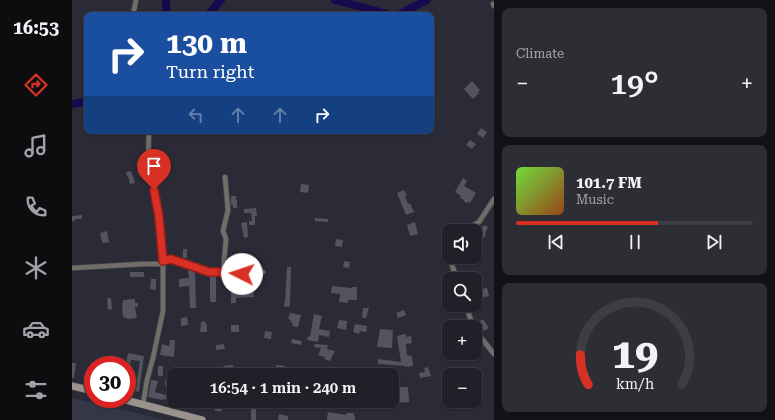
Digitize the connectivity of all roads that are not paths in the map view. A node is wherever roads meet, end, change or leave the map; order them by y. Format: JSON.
{"nodes":[{"id":1,"x":136,"y":0,"type":"edge"},
{"id":2,"x":133,"y":12,"type":"edge"},
{"id":3,"x":149,"y":134,"type":"edge"},
{"id":4,"x":225,"y":177,"type":"dead end"},
{"id":5,"x":494,"y":199,"type":"edge"},
{"id":6,"x":475,"y":224,"type":"edge"},
{"id":7,"x":163,"y":263,"type":"junction"},
{"id":8,"x":72,"y":268,"type":"edge"},
{"id":9,"x":263,"y":272,"type":"dead end"},
{"id":10,"x":223,"y":273,"type":"junction"},
{"id":11,"x":482,"y":339,"type":"edge"},
{"id":12,"x":494,"y":354,"type":"edge"},
{"id":13,"x":72,"y":386,"type":"edge"},
{"id":14,"x":84,"y":389,"type":"edge"},
{"id":15,"x":136,"y":402,"type":"edge"},
{"id":16,"x":143,"y":404,"type":"junction"},
{"id":17,"x":202,"y":420,"type":"edge"}],
"edges":[{"from":1,"to":2,"type":"street"},
{"from":3,"to":7,"type":"street"},
{"from":4,"to":10,"type":"street"},
{"from":5,"to":6,"type":"street"},
{"from":7,"to":8,"type":"street"},
{"from":7,"to":10,"type":"street"},
{"from":7,"to":16,"type":"street"},
{"from":9,"to":10,"type":"street"},
{"from":11,"to":12,"type":"street"},
{"from":13,"to":14,"type":"main road"},
{"from":15,"to":16,"type":"main road"},
{"from":16,"to":17,"type":"main road"}]}
